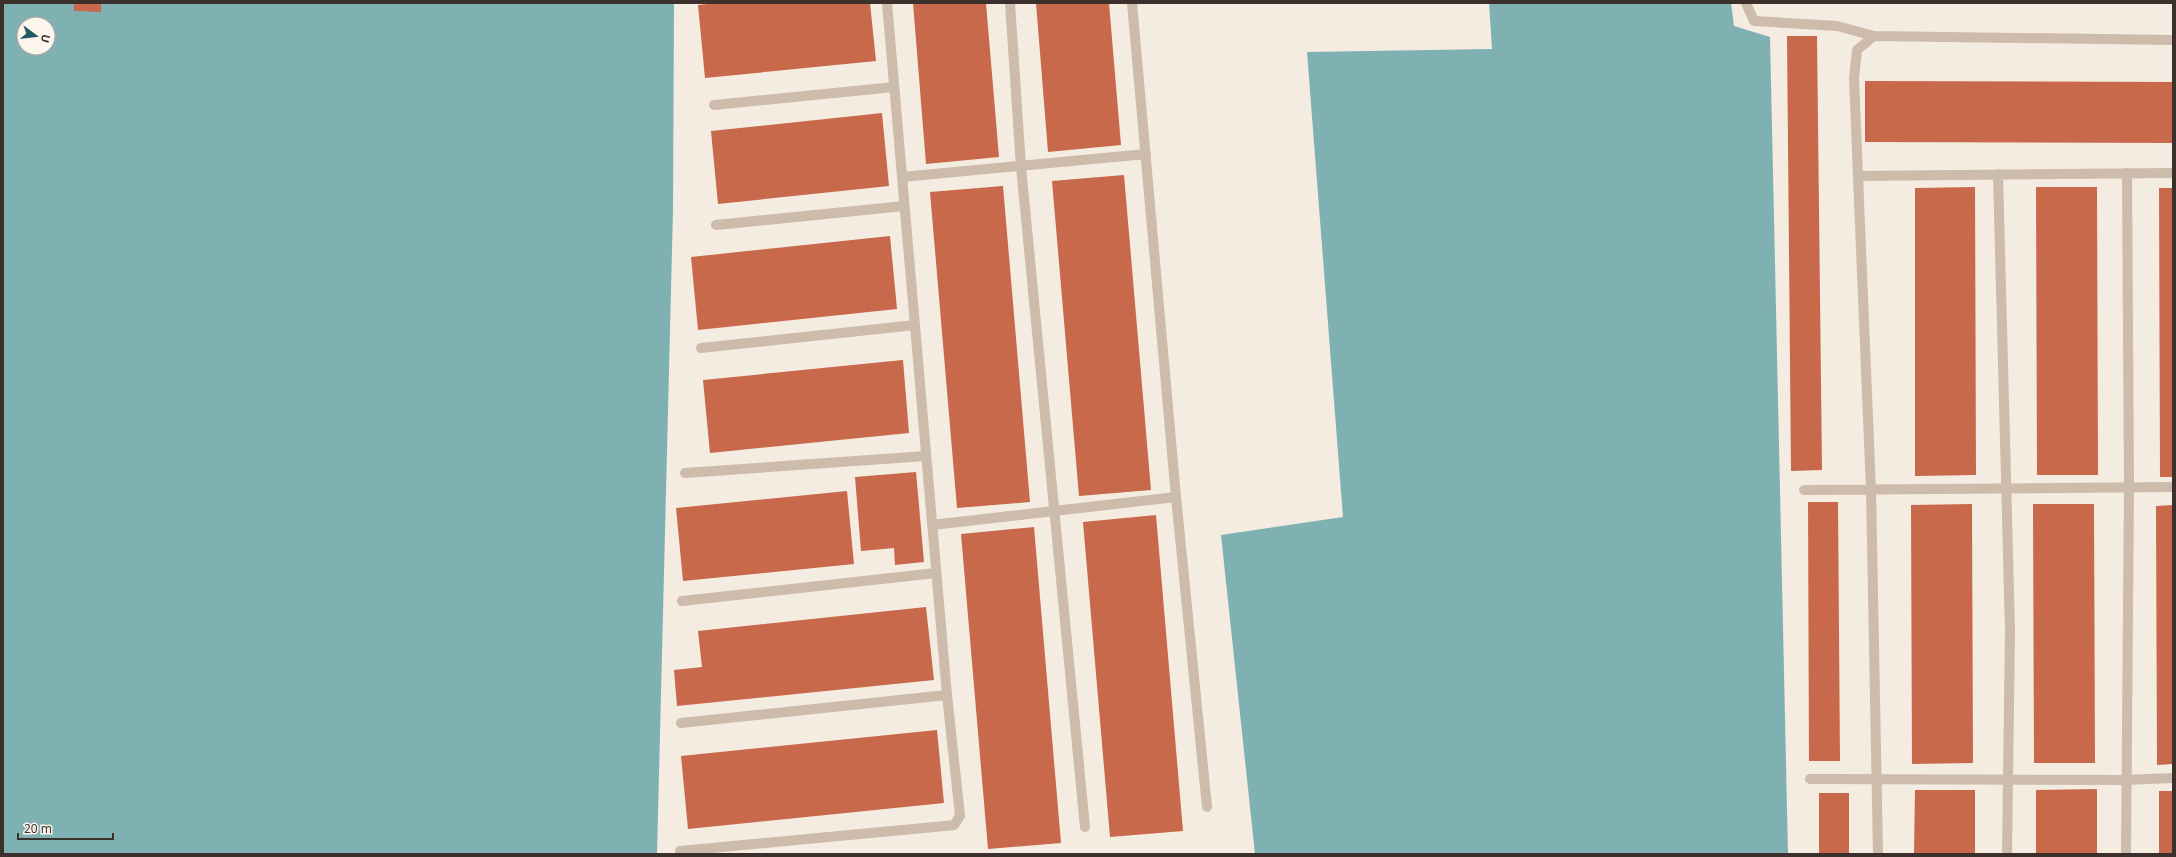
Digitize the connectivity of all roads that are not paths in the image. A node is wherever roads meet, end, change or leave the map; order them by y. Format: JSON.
{"nodes":[{"id":1,"x":887,"y":3,"type":"edge"},
{"id":2,"x":1010,"y":3,"type":"edge"},
{"id":3,"x":1132,"y":3,"type":"edge"},
{"id":4,"x":1746,"y":3,"type":"edge"},
{"id":5,"x":1874,"y":36,"type":"junction"},
{"id":6,"x":2173,"y":40,"type":"edge"},
{"id":7,"x":894,"y":87,"type":"junction"},
{"id":8,"x":714,"y":105,"type":"dead end"},
{"id":9,"x":1146,"y":154,"type":"junction"},
{"id":10,"x":1021,"y":167,"type":"junction"},
{"id":11,"x":2127,"y":173,"type":"junction"},
{"id":12,"x":2173,"y":173,"type":"edge"},
{"id":13,"x":1998,"y":174,"type":"junction"},
{"id":14,"x":1858,"y":176,"type":"junction"},
{"id":15,"x":902,"y":177,"type":"junction"},
{"id":16,"x":904,"y":206,"type":"junction"},
{"id":17,"x":716,"y":225,"type":"dead end"},
{"id":18,"x":915,"y":325,"type":"junction"},
{"id":19,"x":701,"y":348,"type":"dead end"},
{"id":20,"x":926,"y":456,"type":"junction"},
{"id":21,"x":685,"y":473,"type":"dead end"},
{"id":22,"x":2173,"y":487,"type":"edge"},
{"id":23,"x":2129,"y":488,"type":"junction"},
{"id":24,"x":2007,"y":489,"type":"junction"},
{"id":25,"x":1804,"y":490,"type":"dead end"},
{"id":26,"x":1871,"y":490,"type":"junction"},
{"id":27,"x":1176,"y":497,"type":"junction"},
{"id":28,"x":1055,"y":511,"type":"junction"},
{"id":29,"x":932,"y":524,"type":"junction"},
{"id":30,"x":936,"y":573,"type":"junction"},
{"id":31,"x":682,"y":601,"type":"dead end"},
{"id":32,"x":947,"y":695,"type":"junction"},
{"id":33,"x":681,"y":723,"type":"dead end"},
{"id":34,"x":2173,"y":778,"type":"edge"},
{"id":35,"x":1810,"y":779,"type":"dead end"},
{"id":36,"x":1876,"y":779,"type":"junction"},
{"id":37,"x":2008,"y":780,"type":"junction"},
{"id":38,"x":2126,"y":780,"type":"junction"},
{"id":39,"x":1207,"y":807,"type":"dead end"},
{"id":40,"x":1085,"y":827,"type":"dead end"},
{"id":41,"x":680,"y":851,"type":"dead end"},
{"id":42,"x":1878,"y":854,"type":"edge"},
{"id":43,"x":2007,"y":854,"type":"edge"},
{"id":44,"x":2126,"y":854,"type":"edge"}],
"edges":[{"from":1,"to":7,"type":"street"},
{"from":2,"to":10,"type":"street"},
{"from":3,"to":9,"type":"street"},
{"from":4,"to":5,"type":"street"},
{"from":5,"to":6,"type":"street"},
{"from":5,"to":14,"type":"street"},
{"from":7,"to":8,"type":"street"},
{"from":7,"to":15,"type":"street"},
{"from":9,"to":10,"type":"street"},
{"from":9,"to":27,"type":"street"},
{"from":10,"to":15,"type":"street"},
{"from":10,"to":28,"type":"street"},
{"from":11,"to":12,"type":"street"},
{"from":11,"to":13,"type":"street"},
{"from":11,"to":23,"type":"street"},
{"from":13,"to":14,"type":"street"},
{"from":13,"to":24,"type":"street"},
{"from":14,"to":26,"type":"street"},
{"from":15,"to":16,"type":"street"},
{"from":16,"to":17,"type":"street"},
{"from":16,"to":18,"type":"street"},
{"from":18,"to":19,"type":"street"},
{"from":18,"to":20,"type":"street"},
{"from":20,"to":21,"type":"street"},
{"from":20,"to":29,"type":"street"},
{"from":22,"to":23,"type":"street"},
{"from":23,"to":24,"type":"street"},
{"from":23,"to":38,"type":"street"},
{"from":24,"to":26,"type":"street"},
{"from":24,"to":37,"type":"street"},
{"from":25,"to":26,"type":"street"},
{"from":26,"to":36,"type":"street"},
{"from":27,"to":28,"type":"street"},
{"from":27,"to":39,"type":"street"},
{"from":28,"to":29,"type":"street"},
{"from":28,"to":40,"type":"street"},
{"from":29,"to":30,"type":"street"},
{"from":30,"to":31,"type":"street"},
{"from":30,"to":32,"type":"street"},
{"from":32,"to":33,"type":"street"},
{"from":32,"to":41,"type":"street"},
{"from":34,"to":38,"type":"street"},
{"from":35,"to":36,"type":"street"},
{"from":36,"to":37,"type":"street"},
{"from":36,"to":42,"type":"street"},
{"from":37,"to":38,"type":"street"},
{"from":37,"to":43,"type":"street"},
{"from":38,"to":44,"type":"street"}]}
